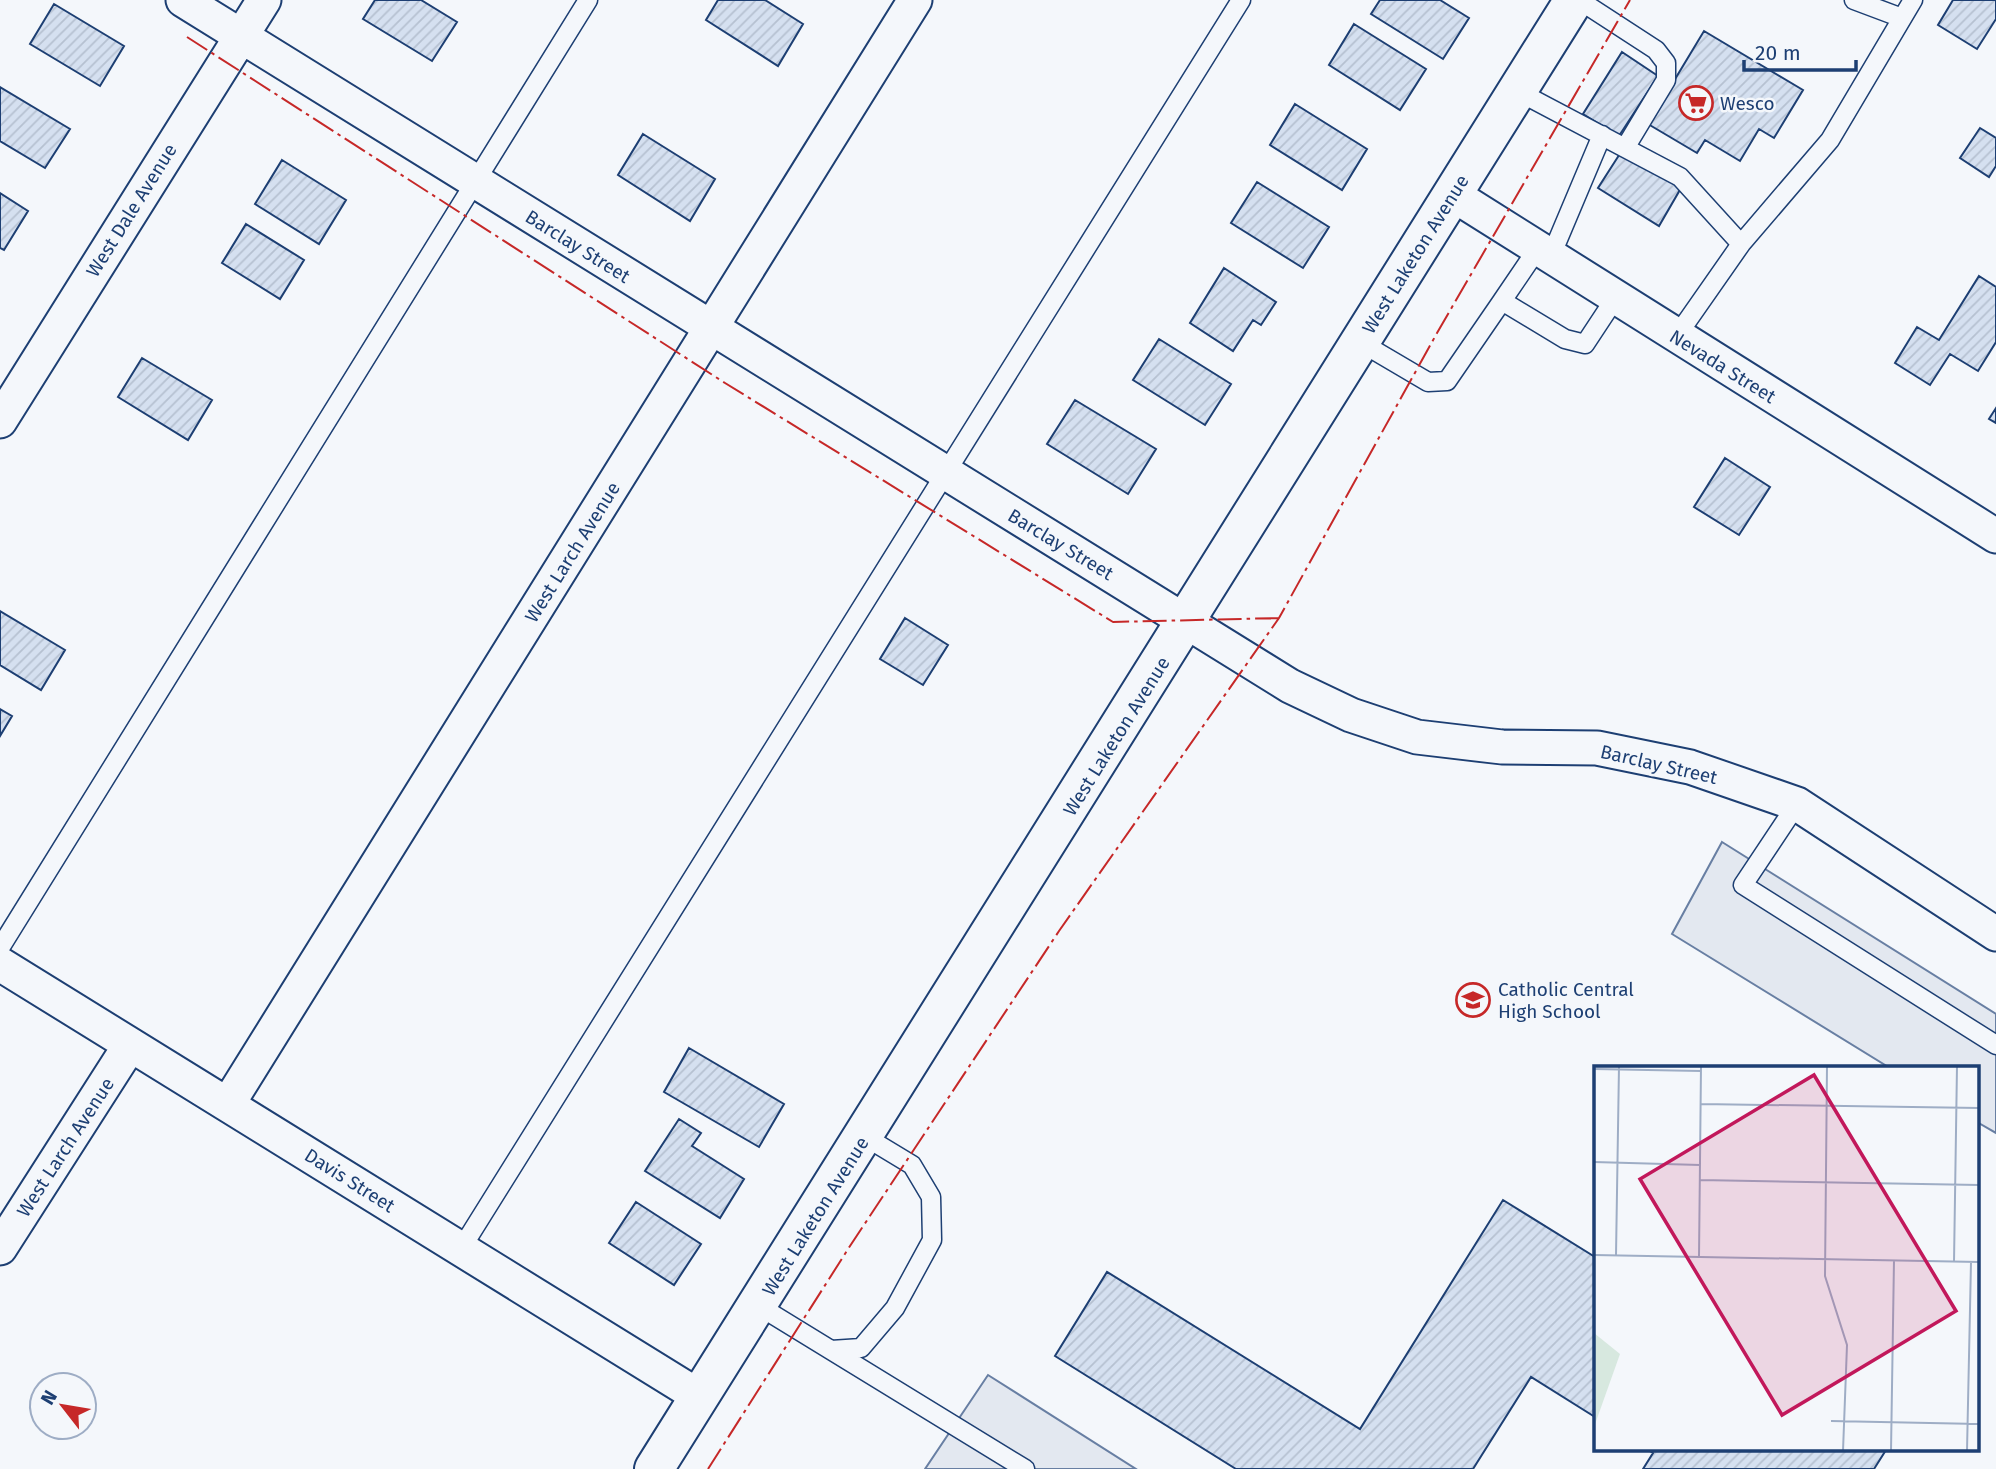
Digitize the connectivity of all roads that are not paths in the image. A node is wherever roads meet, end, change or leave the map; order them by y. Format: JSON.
{"nodes":[{"id":1,"x":183,"y":0,"type":"edge"},
{"id":2,"x":264,"y":0,"type":"edge"},
{"id":3,"x":588,"y":0,"type":"edge"},
{"id":4,"x":915,"y":0,"type":"edge"},
{"id":5,"x":1241,"y":0,"type":"edge"},
{"id":6,"x":1574,"y":0,"type":"edge"},
{"id":7,"x":1579,"y":0,"type":"edge"},
{"id":8,"x":1854,"y":0,"type":"edge"},
{"id":9,"x":1913,"y":0,"type":"edge"},
{"id":10,"x":1902,"y":18,"type":"junction"},
{"id":11,"x":239,"y":35,"type":"junction"},
{"id":12,"x":1517,"y":91,"type":"junction"},
{"id":13,"x":1602,"y":135,"type":"junction"},
{"id":14,"x":1625,"y":148,"type":"junction"},
{"id":15,"x":474,"y":181,"type":"junction"},
{"id":16,"x":1452,"y":194,"type":"junction"},
{"id":17,"x":1741,"y":244,"type":"junction"},
{"id":18,"x":1545,"y":252,"type":"junction"},
{"id":19,"x":1616,"y":297,"type":"junction"},
{"id":20,"x":1502,"y":301,"type":"junction"},
{"id":21,"x":710,"y":329,"type":"junction"},
{"id":22,"x":1676,"y":337,"type":"junction"},
{"id":23,"x":1360,"y":342,"type":"junction"},
{"id":24,"x":0,"y":421,"type":"edge"},
{"id":25,"x":947,"y":474,"type":"junction"},
{"id":26,"x":1996,"y":536,"type":"edge"},
{"id":27,"x":1188,"y":621,"type":"junction"},
{"id":28,"x":1797,"y":804,"type":"junction"},
{"id":29,"x":1996,"y":934,"type":"edge"},
{"id":30,"x":0,"y":948,"type":"edge"},
{"id":31,"x":0,"y":964,"type":"edge"},
{"id":32,"x":130,"y":1045,"type":"junction"},
{"id":33,"x":1996,"y":1045,"type":"edge"},
{"id":34,"x":228,"y":1104,"type":"junction"},
{"id":35,"x":864,"y":1136,"type":"junction"},
{"id":36,"x":0,"y":1248,"type":"edge"},
{"id":37,"x":461,"y":1249,"type":"junction"},
{"id":38,"x":759,"y":1306,"type":"junction"},
{"id":39,"x":831,"y":1350,"type":"junction"},
{"id":40,"x":700,"y":1397,"type":"junction"},
{"id":41,"x":654,"y":1469,"type":"edge"},
{"id":42,"x":1026,"y":1469,"type":"edge"}],
"edges":[{"from":1,"to":11,"type":"street","name":"Barclay Street"},
{"from":2,"to":11,"type":"street","name":"West Dale Avenue"},
{"from":3,"to":15,"type":"lane"},
{"from":4,"to":21,"type":"street","name":"West Larch Avenue"},
{"from":5,"to":25,"type":"lane"},
{"from":6,"to":12,"type":"main road","name":"West Laketon Avenue"},
{"from":7,"to":14,"type":"lane"},
{"from":8,"to":10,"type":"lane"},
{"from":9,"to":10,"type":"lane"},
{"from":10,"to":17,"type":"lane"},
{"from":11,"to":15,"type":"street","name":"Barclay Street"},
{"from":11,"to":24,"type":"street","name":"West Dale Avenue"},
{"from":12,"to":13,"type":"lane"},
{"from":12,"to":16,"type":"main road","name":"West Laketon Avenue"},
{"from":13,"to":14,"type":"lane"},
{"from":13,"to":18,"type":"lane"},
{"from":14,"to":17,"type":"lane"},
{"from":15,"to":21,"type":"street","name":"Barclay Street"},
{"from":15,"to":30,"type":"lane"},
{"from":16,"to":18,"type":"street","name":"Nevada Street"},
{"from":16,"to":23,"type":"main road","name":"West Laketon Avenue"},
{"from":17,"to":22,"type":"lane"},
{"from":18,"to":19,"type":"street","name":"Nevada Street"},
{"from":18,"to":20,"type":"lane"},
{"from":19,"to":20,"type":"lane"},
{"from":19,"to":22,"type":"street","name":"Nevada Street"},
{"from":20,"to":23,"type":"lane"},
{"from":21,"to":25,"type":"street","name":"Barclay Street"},
{"from":21,"to":34,"type":"street","name":"West Larch Avenue"},
{"from":22,"to":26,"type":"street","name":"Nevada Street"},
{"from":23,"to":27,"type":"main road","name":"West Laketon Avenue"},
{"from":25,"to":27,"type":"street","name":"Barclay Street"},
{"from":25,"to":37,"type":"lane"},
{"from":27,"to":28,"type":"street","name":"Barclay Street"},
{"from":27,"to":35,"type":"main road","name":"West Laketon Avenue"},
{"from":28,"to":29,"type":"street","name":"Barclay Street"},
{"from":28,"to":33,"type":"lane"},
{"from":31,"to":32,"type":"street","name":"Davis Street"},
{"from":32,"to":34,"type":"street","name":"Davis Street"},
{"from":32,"to":36,"type":"street","name":"West Larch Avenue"},
{"from":34,"to":37,"type":"street","name":"Davis Street"},
{"from":35,"to":38,"type":"main road","name":"West Laketon Avenue"},
{"from":35,"to":39,"type":"lane"},
{"from":37,"to":40,"type":"street","name":"Davis Street"},
{"from":38,"to":39,"type":"lane"},
{"from":38,"to":40,"type":"main road","name":"West Laketon Avenue"},
{"from":39,"to":42,"type":"lane"},
{"from":40,"to":41,"type":"main road","name":"West Laketon Avenue"}]}
